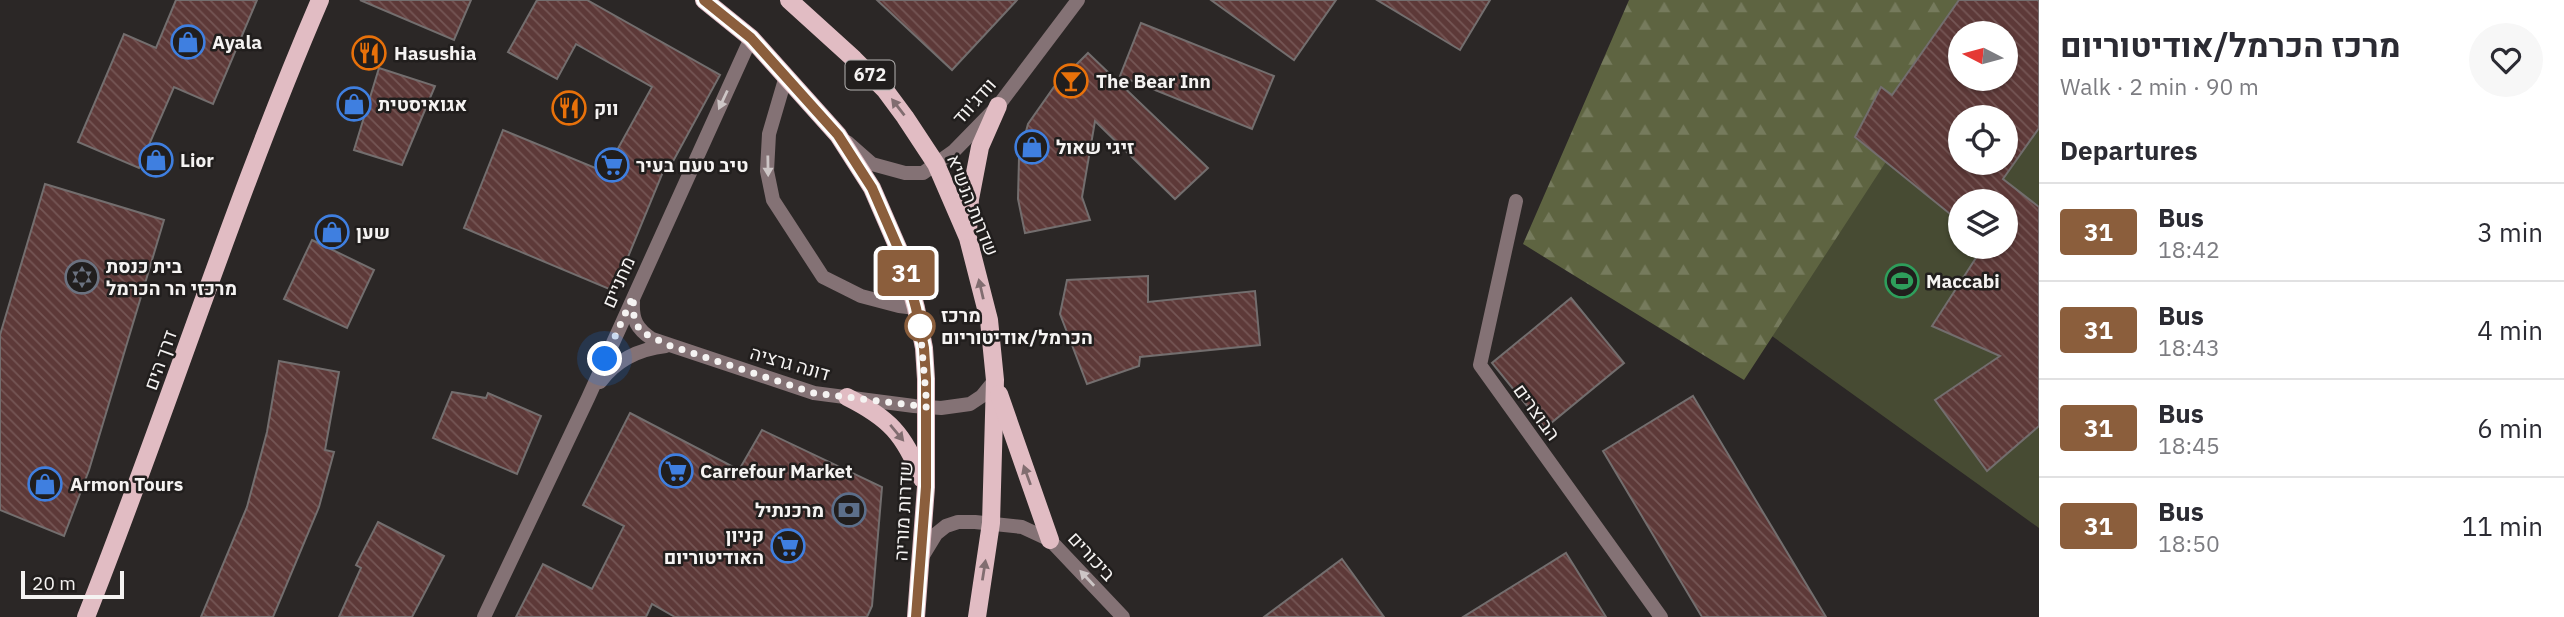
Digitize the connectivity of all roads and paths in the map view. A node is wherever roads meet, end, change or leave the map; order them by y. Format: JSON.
{"nodes":[{"id":1,"x":320,"y":0,"type":"edge"},
{"id":2,"x":704,"y":0,"type":"edge"},
{"id":3,"x":789,"y":0,"type":"edge"},
{"id":4,"x":1078,"y":0,"type":"edge"},
{"id":5,"x":751,"y":38,"type":"junction"},
{"id":6,"x":786,"y":76,"type":"junction"},
{"id":7,"x":998,"y":106,"type":"junction"},
{"id":8,"x":838,"y":135,"type":"junction"},
{"id":9,"x":936,"y":164,"type":"junction"},
{"id":10,"x":1516,"y":201,"type":"dead end"},
{"id":11,"x":968,"y":238,"type":"junction"},
{"id":12,"x":633,"y":296,"type":"junction"},
{"id":13,"x":916,"y":308,"type":"junction"},
{"id":14,"x":668,"y":345,"type":"junction"},
{"id":15,"x":995,"y":380,"type":"junction"},
{"id":16,"x":847,"y":397,"type":"junction"},
{"id":17,"x":588,"y":398,"type":"junction"},
{"id":18,"x":927,"y":407,"type":"junction"},
{"id":19,"x":926,"y":487,"type":"junction"},
{"id":20,"x":991,"y":523,"type":"junction"},
{"id":21,"x":1050,"y":540,"type":"junction"},
{"id":22,"x":921,"y":559,"type":"junction"},
{"id":23,"x":86,"y":617,"type":"edge"},
{"id":24,"x":484,"y":617,"type":"edge"},
{"id":25,"x":916,"y":617,"type":"edge"},
{"id":26,"x":977,"y":617,"type":"edge"},
{"id":27,"x":1123,"y":617,"type":"edge"},
{"id":28,"x":1661,"y":617,"type":"edge"}],
"edges":[{"from":1,"to":23,"type":"main road","name":"דרך הים"},
{"from":2,"to":5,"type":"main road"},
{"from":9,"to":3,"type":"main road","name":"שדרות הנשיא","number":"672","one_way":true},
{"from":4,"to":7,"type":"street","name":"וודג'ווד"},
{"from":5,"to":6,"type":"main road"},
{"from":5,"to":12,"type":"street","name":"מחניים","one_way":true},
{"from":6,"to":8,"type":"main road"},
{"from":6,"to":13,"type":"street","one_way":true},
{"from":7,"to":9,"type":"street","name":"וודג'ווד"},
{"from":7,"to":11,"type":"main road"},
{"from":8,"to":9,"type":"street","name":"וודג'ווד"},
{"from":8,"to":13,"type":"main road"},
{"from":9,"to":11,"type":"main road","name":"שדרות הנשיא","number":"672"},
{"from":10,"to":28,"type":"street","name":"הבוצרים"},
{"from":15,"to":11,"type":"main road","name":"שדרות הנשיא","number":"672","one_way":true},
{"from":12,"to":14,"type":"street","name":"דונה גרציה"},
{"from":12,"to":17,"type":"street","name":"מחניים"},
{"from":13,"to":18,"type":"main road"},
{"from":14,"to":16,"type":"street","name":"דונה גרציה"},
{"from":14,"to":17,"type":"street"},
{"from":15,"to":18,"type":"street","name":"דונה גרציה"},
{"from":15,"to":20,"type":"main road","name":"שדרות הנשיא","number":"672"},
{"from":21,"to":15,"type":"main road","one_way":true},
{"from":16,"to":18,"type":"street","name":"דונה גרציה"},
{"from":16,"to":19,"type":"main road","one_way":true},
{"from":17,"to":24,"type":"street","name":"מחניים"},
{"from":18,"to":19,"type":"main road","name":"שדרות מוריה"},
{"from":19,"to":22,"type":"main road","name":"שדרות מוריה"},
{"from":20,"to":21,"type":"street","name":"ביכורים"},
{"from":20,"to":22,"type":"street","name":"ביכורים"},
{"from":26,"to":20,"type":"main road","number":"672","one_way":true},
{"from":27,"to":21,"type":"street","name":"ביכורים","one_way":true},
{"from":22,"to":25,"type":"main road","name":"שדרות מוריה"}]}
